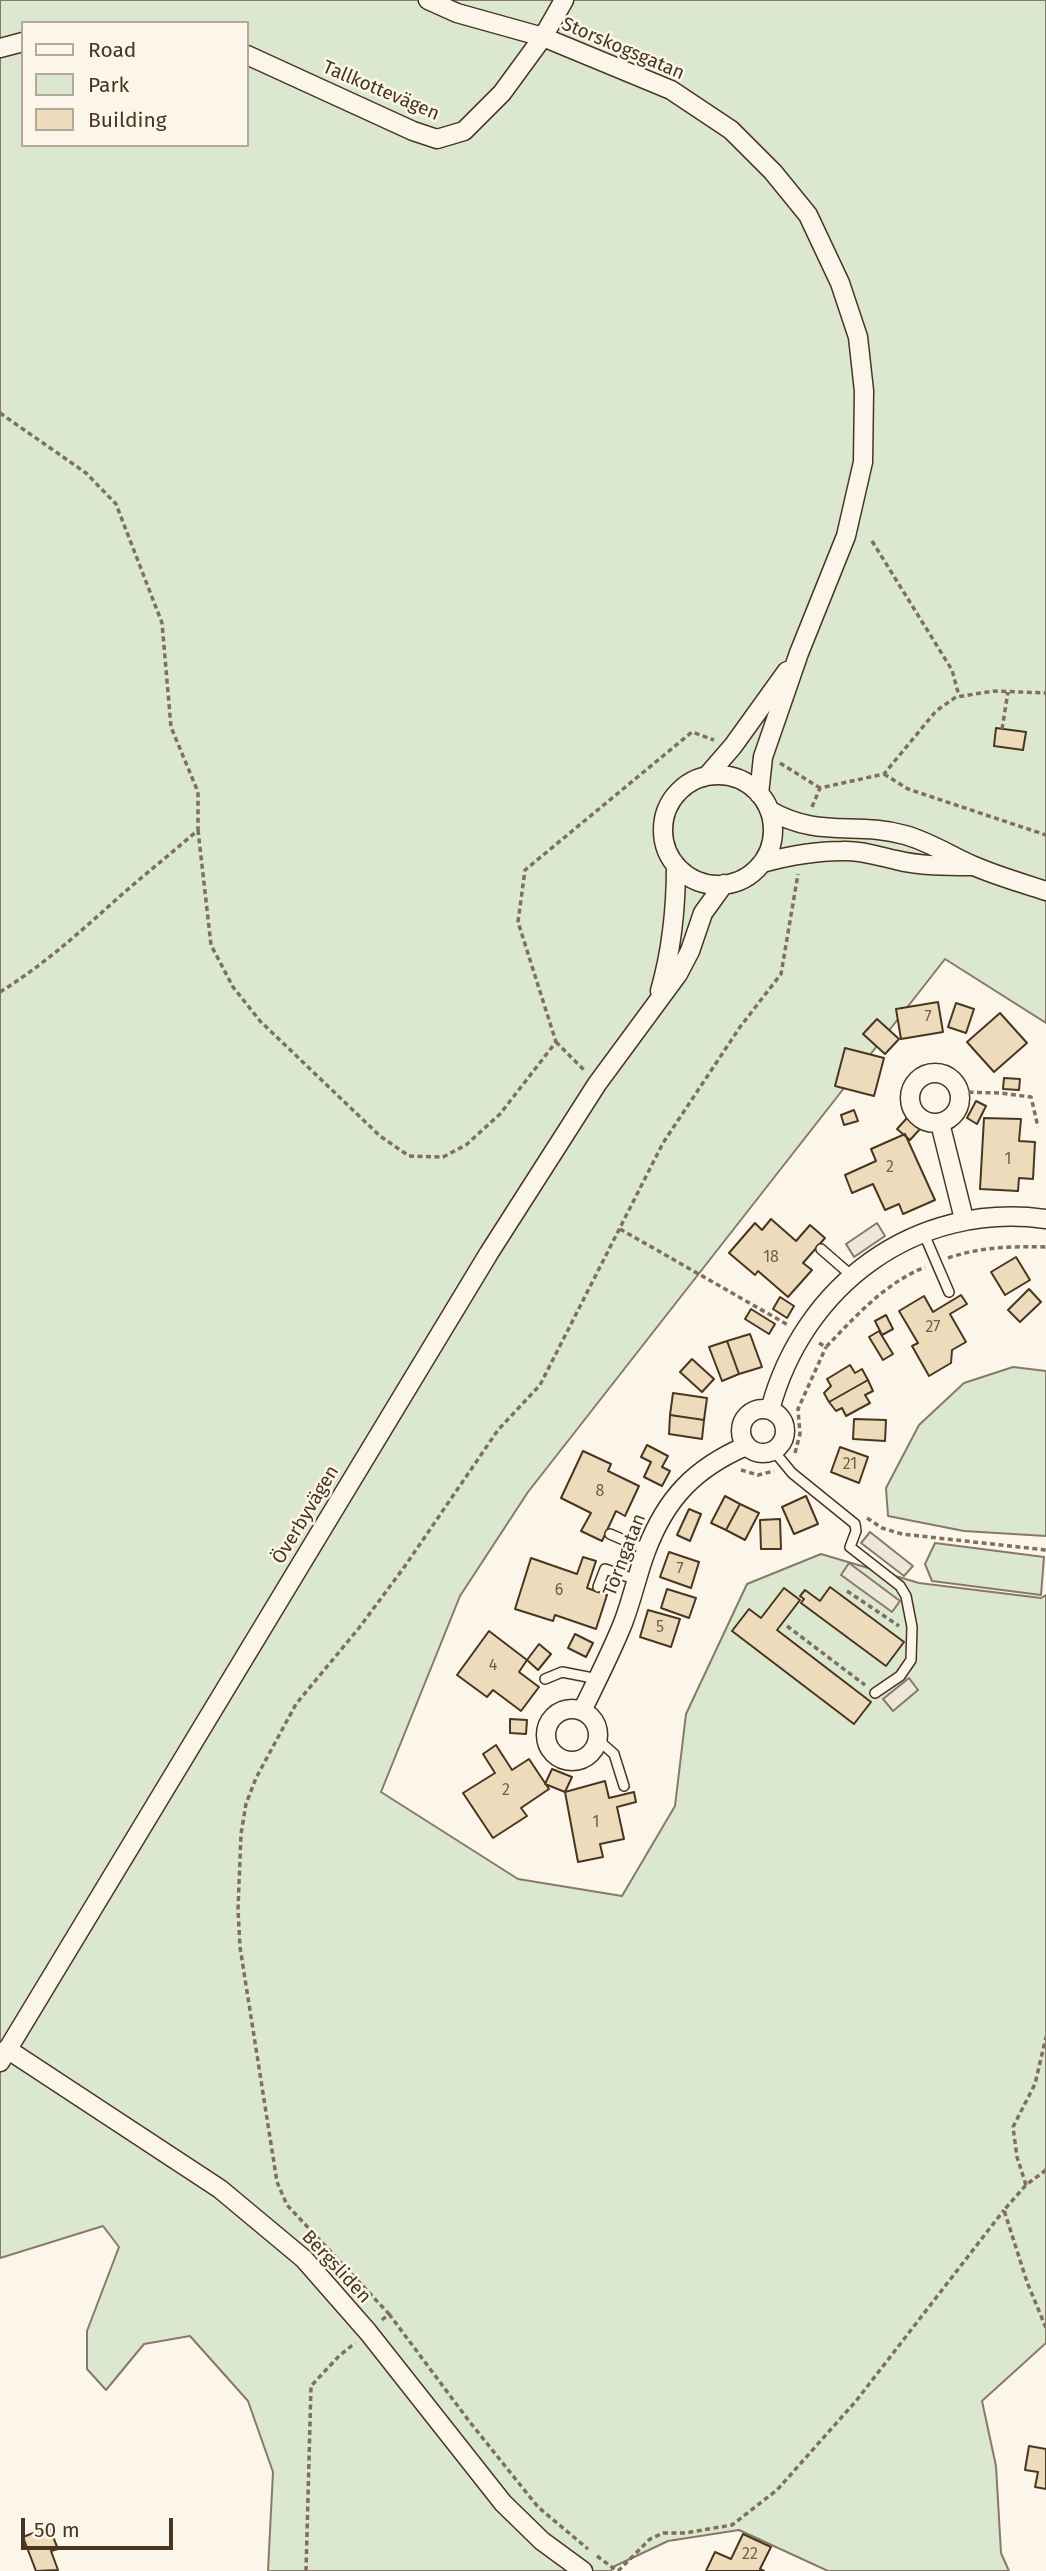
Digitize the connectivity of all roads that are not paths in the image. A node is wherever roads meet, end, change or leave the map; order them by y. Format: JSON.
{"nodes":[{"id":1,"x":428,"y":0,"type":"edge"},
{"id":2,"x":564,"y":0,"type":"edge"},
{"id":3,"x":543,"y":37,"type":"junction"},
{"id":4,"x":21,"y":43,"type":"edge"},
{"id":5,"x":0,"y":48,"type":"edge"},
{"id":6,"x":248,"y":55,"type":"edge"},
{"id":7,"x":799,"y":653,"type":"junction"},
{"id":8,"x":707,"y":776,"type":"junction"},
{"id":9,"x":759,"y":793,"type":"junction"},
{"id":10,"x":769,"y":810,"type":"junction"},
{"id":11,"x":762,"y":863,"type":"junction"},
{"id":12,"x":676,"y":866,"type":"junction"},
{"id":13,"x":975,"y":866,"type":"junction"},
{"id":14,"x":724,"y":884,"type":"junction"},
{"id":15,"x":1046,"y":891,"type":"edge"},
{"id":16,"x":659,"y":998,"type":"junction"},
{"id":17,"x":940,"y":1123,"type":"junction"},
{"id":18,"x":964,"y":1219,"type":"junction"},
{"id":19,"x":1046,"y":1219,"type":"edge"},
{"id":20,"x":924,"y":1234,"type":"junction"},
{"id":21,"x":821,"y":1249,"type":"dead end"},
{"id":22,"x":852,"y":1276,"type":"junction"},
{"id":23,"x":949,"y":1292,"type":"dead end"},
{"id":24,"x":770,"y":1410,"type":"junction"},
{"id":25,"x":746,"y":1446,"type":"junction"},
{"id":26,"x":773,"y":1450,"type":"junction"},
{"id":27,"x":610,"y":1534,"type":"dead end"},
{"id":28,"x":646,"y":1550,"type":"junction"},
{"id":29,"x":637,"y":1580,"type":"junction"},
{"id":30,"x":598,"y":1587,"type":"dead end"},
{"id":31,"x":545,"y":1679,"type":"dead end"},
{"id":32,"x":598,"y":1679,"type":"junction"},
{"id":33,"x":875,"y":1693,"type":"road end"},
{"id":34,"x":582,"y":1712,"type":"junction"},
{"id":35,"x":598,"y":1740,"type":"junction"},
{"id":36,"x":624,"y":1786,"type":"dead end"},
{"id":37,"x":4,"y":2055,"type":"edge"},
{"id":38,"x":583,"y":2571,"type":"edge"}],
"edges":[{"from":1,"to":3,"type":"street","name":"Storskogsgatan"},
{"from":2,"to":3,"type":"street","name":"Tallkottevägen"},
{"from":3,"to":6,"type":"street","name":"Tallkottevägen"},
{"from":3,"to":7,"type":"street","name":"Storskogsgatan"},
{"from":4,"to":5,"type":"street"},
{"from":7,"to":8,"type":"street"},
{"from":7,"to":9,"type":"street"},
{"from":8,"to":9,"type":"street"},
{"from":8,"to":12,"type":"street"},
{"from":9,"to":10,"type":"street"},
{"from":10,"to":11,"type":"street"},
{"from":10,"to":13,"type":"street"},
{"from":11,"to":13,"type":"street"},
{"from":11,"to":14,"type":"street"},
{"from":12,"to":14,"type":"street"},
{"from":12,"to":16,"type":"street","name":"Överbyvägen"},
{"from":13,"to":15,"type":"street"},
{"from":14,"to":16,"type":"street","name":"Överbyvägen"},
{"from":16,"to":37,"type":"street","name":"Överbyvägen"},
{"from":17,"to":17,"type":"street"},
{"from":17,"to":18,"type":"street"},
{"from":18,"to":19,"type":"street"},
{"from":18,"to":20,"type":"street"},
{"from":20,"to":22,"type":"street"},
{"from":20,"to":23,"type":"lane"},
{"from":21,"to":22,"type":"lane"},
{"from":22,"to":24,"type":"street"},
{"from":24,"to":25,"type":"street"},
{"from":24,"to":26,"type":"street"},
{"from":25,"to":26,"type":"street"},
{"from":25,"to":28,"type":"street","name":"Torngatan"},
{"from":26,"to":33,"type":"lane"},
{"from":27,"to":28,"type":"lane"},
{"from":28,"to":29,"type":"street","name":"Torngatan"},
{"from":29,"to":30,"type":"lane"},
{"from":29,"to":32,"type":"street","name":"Torngatan"},
{"from":31,"to":32,"type":"lane"},
{"from":32,"to":34,"type":"street","name":"Torngatan"},
{"from":34,"to":35,"type":"street"},
{"from":34,"to":35,"type":"street"},
{"from":35,"to":36,"type":"lane"},
{"from":37,"to":38,"type":"street","name":"Bergsliden"}]}
